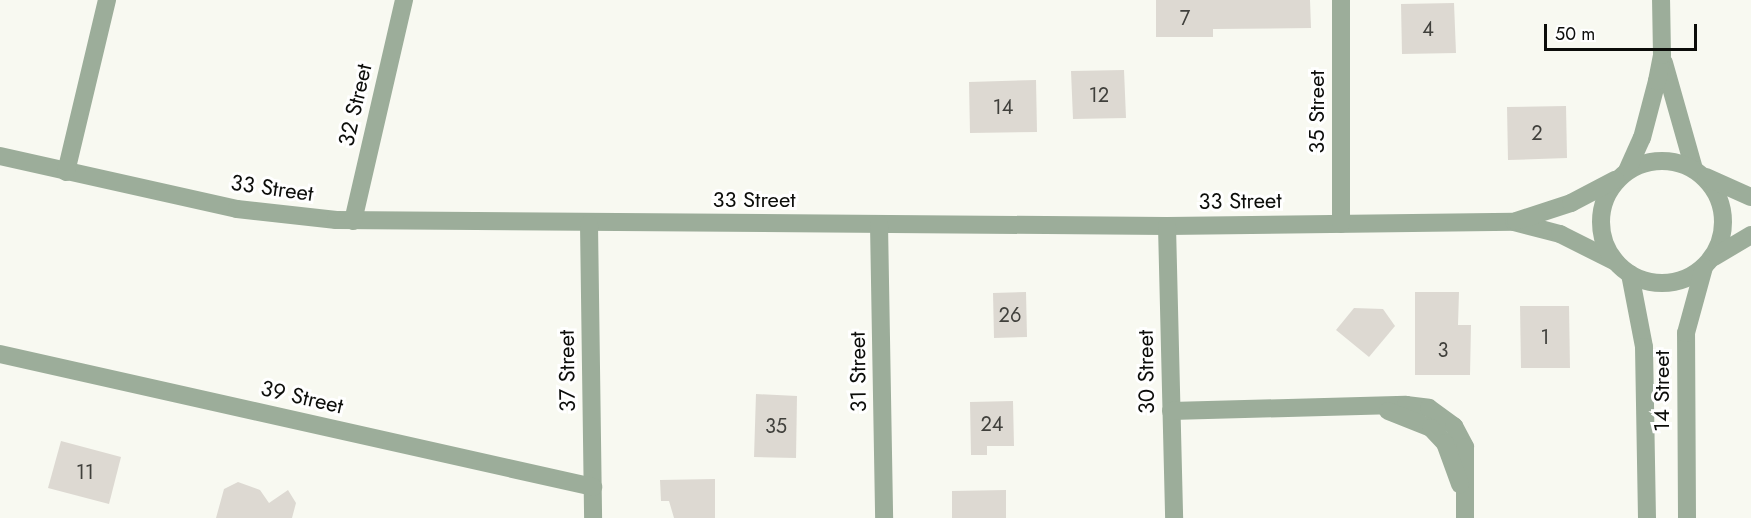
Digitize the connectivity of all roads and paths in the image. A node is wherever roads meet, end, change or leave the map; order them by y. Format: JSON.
{"nodes":[{"id":1,"x":106,"y":0,"type":"edge"},
{"id":2,"x":404,"y":0,"type":"edge"},
{"id":3,"x":1341,"y":0,"type":"edge"},
{"id":4,"x":1661,"y":0,"type":"edge"},
{"id":5,"x":1662,"y":55,"type":"junction"},
{"id":6,"x":0,"y":156,"type":"edge"},
{"id":7,"x":66,"y":172,"type":"junction"},
{"id":8,"x":1699,"y":172,"type":"junction"},
{"id":9,"x":1623,"y":174,"type":"junction"},
{"id":10,"x":1751,"y":197,"type":"edge"},
{"id":11,"x":353,"y":221,"type":"junction"},
{"id":12,"x":1514,"y":222,"type":"junction"},
{"id":13,"x":589,"y":224,"type":"junction"},
{"id":14,"x":879,"y":224,"type":"junction"},
{"id":15,"x":1341,"y":224,"type":"junction"},
{"id":16,"x":1167,"y":226,"type":"junction"},
{"id":17,"x":1751,"y":235,"type":"edge"},
{"id":18,"x":1707,"y":264,"type":"junction"},
{"id":19,"x":1623,"y":268,"type":"junction"},
{"id":20,"x":0,"y":354,"type":"edge"},
{"id":21,"x":1171,"y":411,"type":"junction"},
{"id":22,"x":593,"y":488,"type":"junction"},
{"id":23,"x":1465,"y":512,"type":"edge"},
{"id":24,"x":593,"y":518,"type":"edge"},
{"id":25,"x":884,"y":518,"type":"edge"},
{"id":26,"x":1174,"y":518,"type":"edge"},
{"id":27,"x":1647,"y":518,"type":"edge"},
{"id":28,"x":1687,"y":518,"type":"edge"}],
"edges":[{"from":1,"to":7,"type":"street"},
{"from":2,"to":11,"type":"street","name":"32 Street"},
{"from":3,"to":15,"type":"street","name":"35 Street"},
{"from":4,"to":5,"type":"street"},
{"from":5,"to":8,"type":"street"},
{"from":5,"to":9,"type":"street"},
{"from":6,"to":7,"type":"street","name":"33 Street"},
{"from":7,"to":11,"type":"street","name":"33 Street"},
{"from":8,"to":9,"type":"street"},
{"from":8,"to":10,"type":"street"},
{"from":8,"to":18,"type":"street"},
{"from":9,"to":12,"type":"street","name":"33 Street"},
{"from":9,"to":19,"type":"street"},
{"from":11,"to":13,"type":"street","name":"33 Street"},
{"from":12,"to":15,"type":"street","name":"33 Street"},
{"from":12,"to":19,"type":"street","name":"33 Street"},
{"from":13,"to":14,"type":"street","name":"33 Street"},
{"from":13,"to":22,"type":"street","name":"37 Street"},
{"from":14,"to":16,"type":"street","name":"33 Street"},
{"from":14,"to":25,"type":"street","name":"31 Street"},
{"from":15,"to":16,"type":"street","name":"33 Street"},
{"from":16,"to":21,"type":"street","name":"30 Street"},
{"from":17,"to":18,"type":"street"},
{"from":18,"to":19,"type":"street"},
{"from":18,"to":28,"type":"street","name":"14 Street"},
{"from":19,"to":27,"type":"street","name":"14 Street"},
{"from":20,"to":22,"type":"street","name":"39 Street"},
{"from":21,"to":23,"type":"street"},
{"from":21,"to":26,"type":"street","name":"30 Street"},
{"from":22,"to":24,"type":"street","name":"37 Street"}]}
